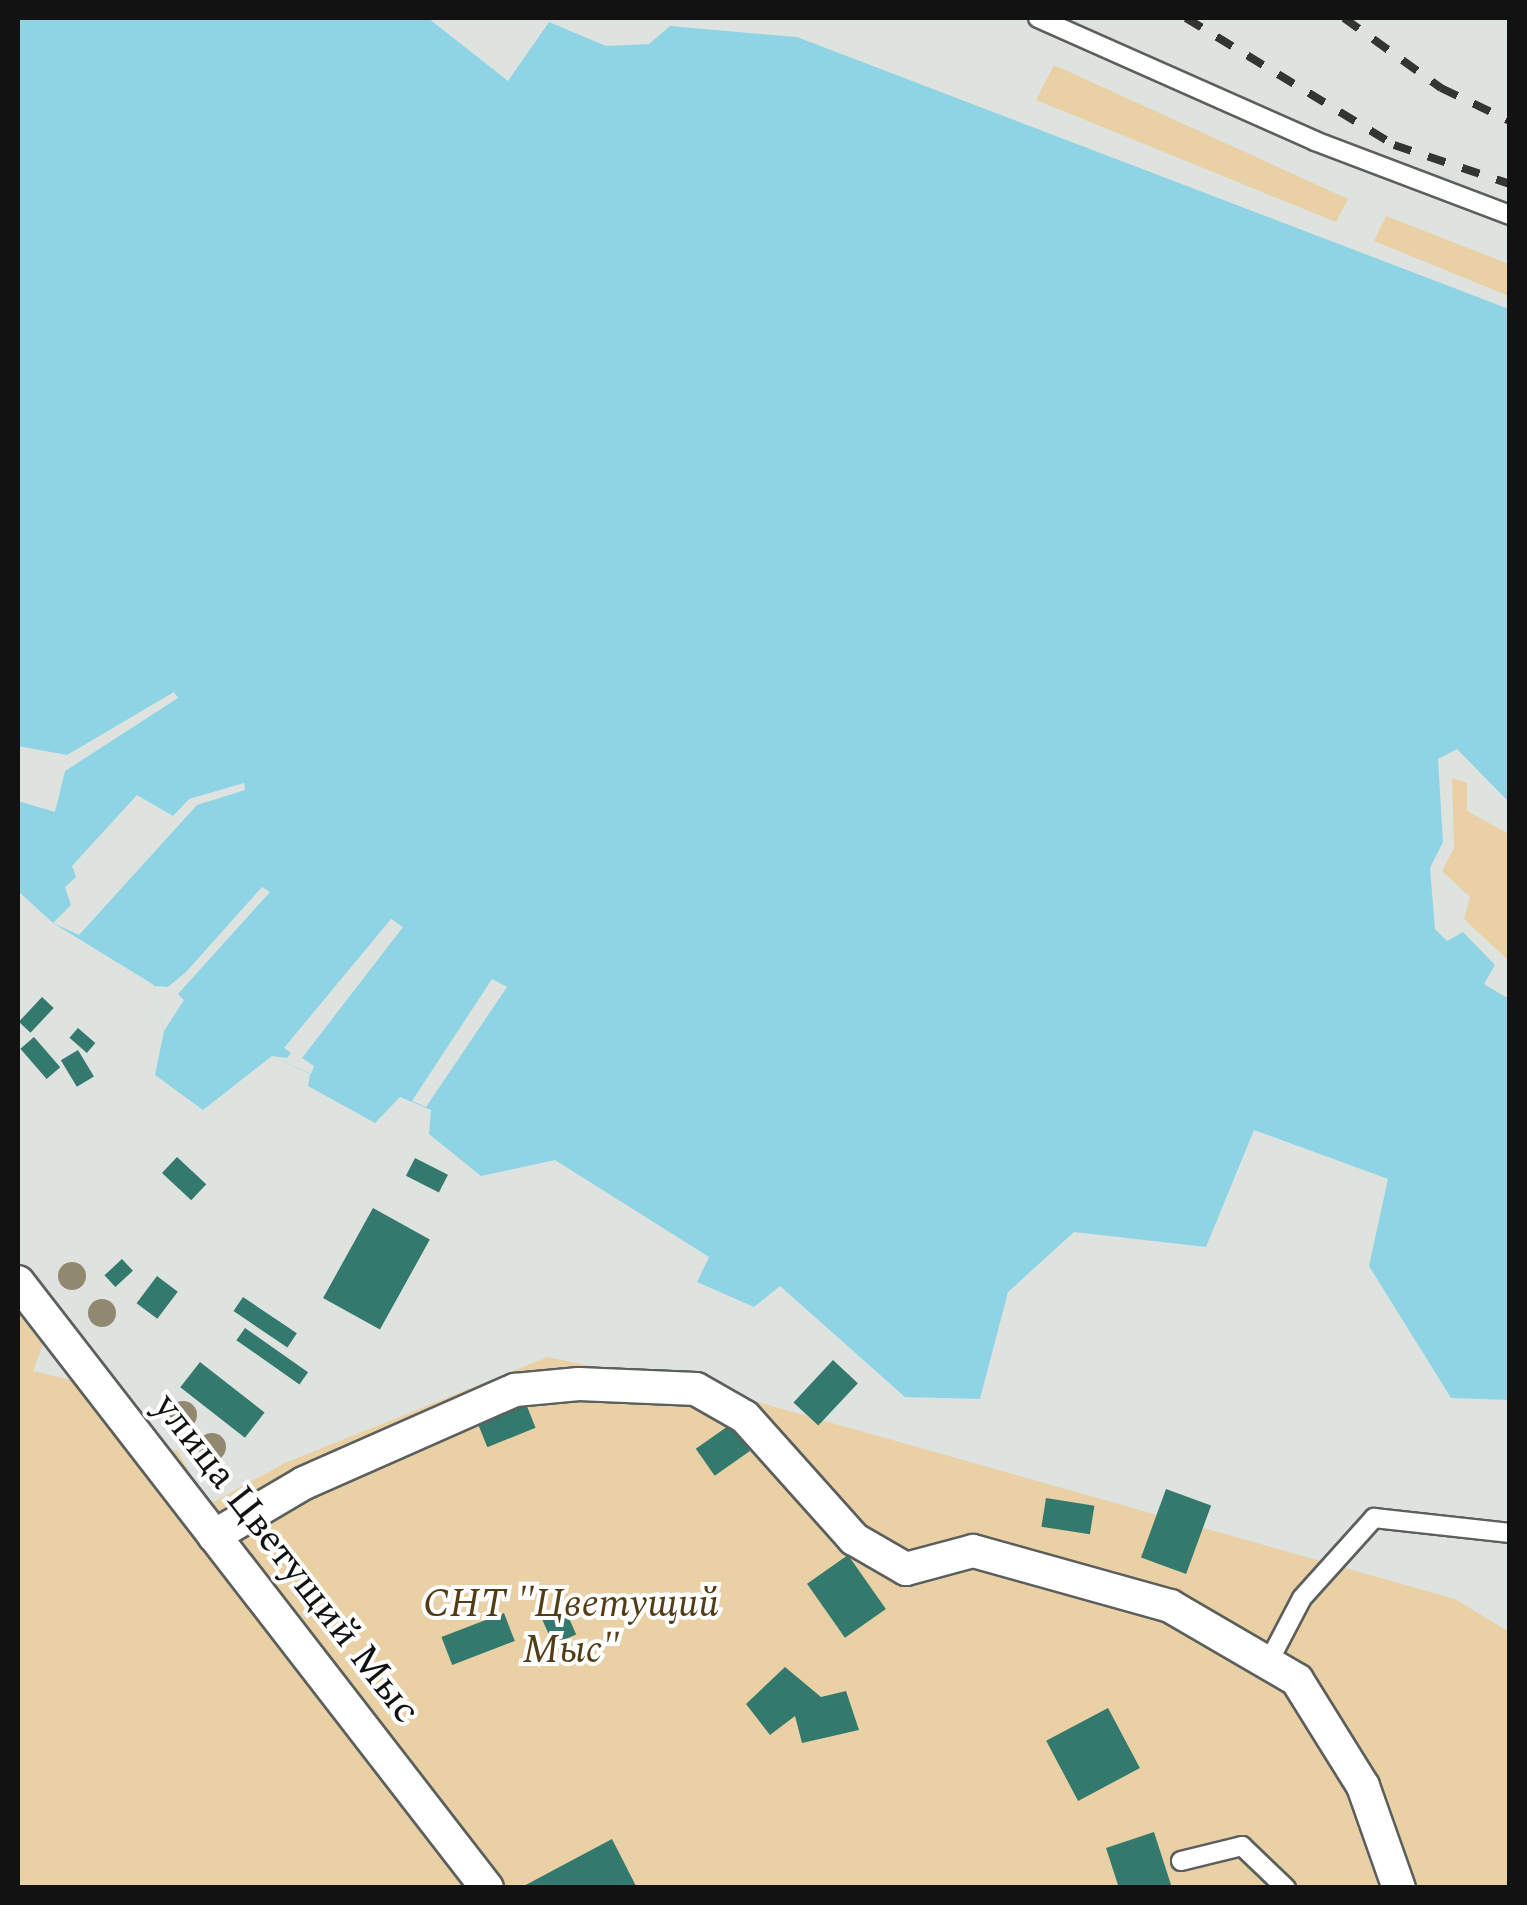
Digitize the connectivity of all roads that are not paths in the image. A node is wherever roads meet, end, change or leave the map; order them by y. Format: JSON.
{"nodes":[{"id":1,"x":1038,"y":18,"type":"edge"},
{"id":2,"x":1510,"y":215,"type":"edge"},
{"id":3,"x":18,"y":1282,"type":"edge"},
{"id":4,"x":1510,"y":1533,"type":"edge"},
{"id":5,"x":214,"y":1536,"type":"junction"},
{"id":6,"x":1268,"y":1663,"type":"junction"},
{"id":7,"x":1180,"y":1861,"type":"dead end"},
{"id":8,"x":486,"y":1888,"type":"edge"},
{"id":9,"x":1286,"y":1888,"type":"edge"},
{"id":10,"x":1399,"y":1888,"type":"edge"}],
"edges":[{"from":1,"to":2,"type":"lane"},
{"from":3,"to":5,"type":"street","name":"улица Цветущий Мыс"},
{"from":4,"to":6,"type":"lane"},
{"from":5,"to":6,"type":"street"},
{"from":5,"to":8,"type":"street","name":"улица Цветущий Мыс"},
{"from":6,"to":10,"type":"street"},
{"from":7,"to":9,"type":"lane"}]}
